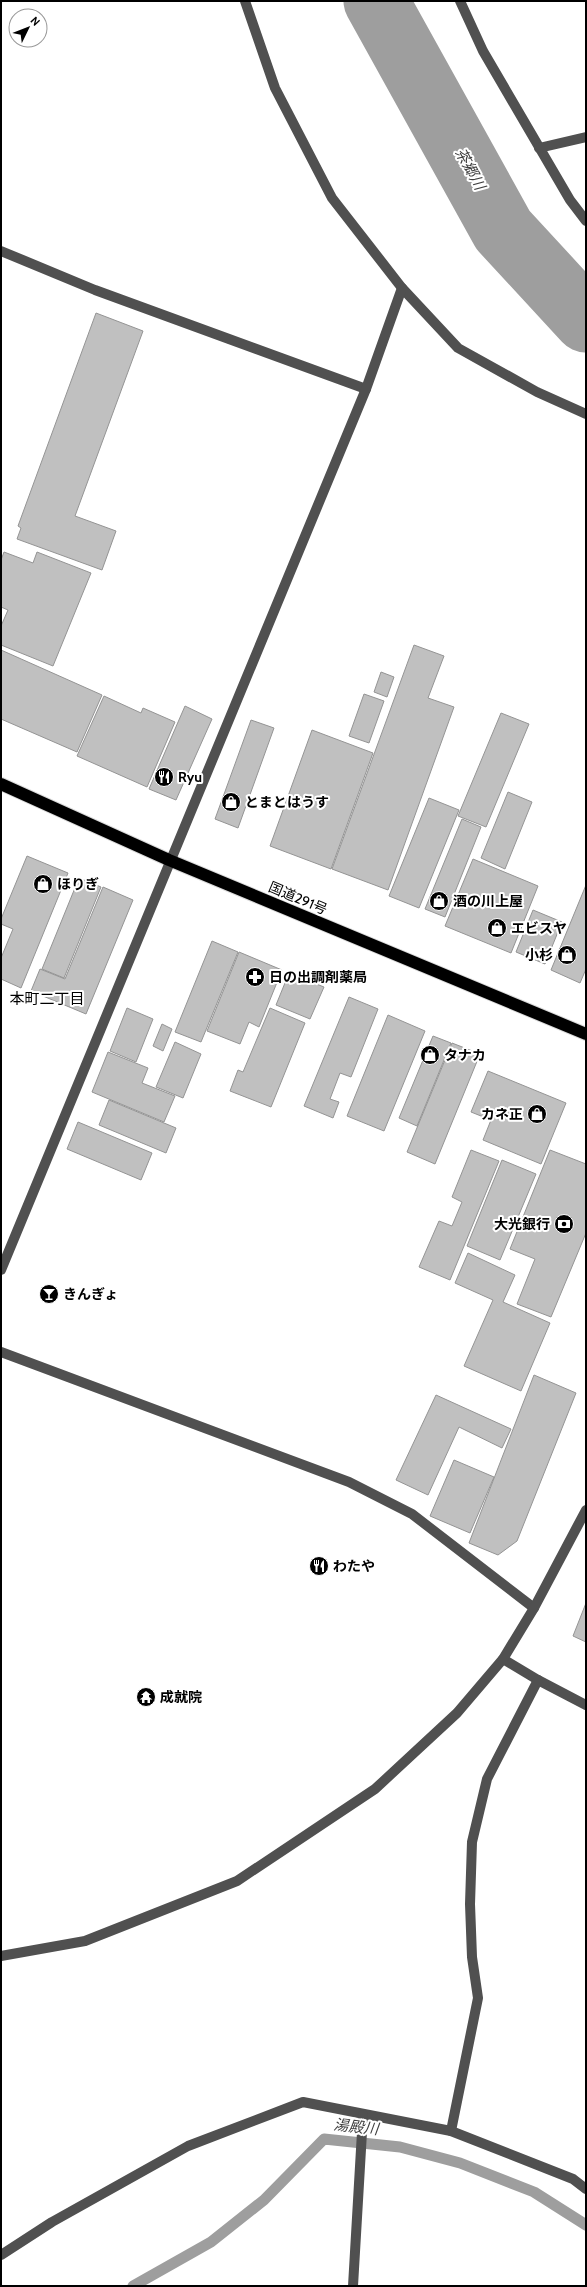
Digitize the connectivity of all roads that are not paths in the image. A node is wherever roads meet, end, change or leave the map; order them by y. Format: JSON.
{"nodes":[{"id":1,"x":244,"y":1,"type":"edge"},
{"id":2,"x":460,"y":1,"type":"edge"},
{"id":3,"x":586,"y":137,"type":"edge"},
{"id":4,"x":539,"y":148,"type":"junction"},
{"id":5,"x":586,"y":221,"type":"edge"},
{"id":6,"x":1,"y":251,"type":"edge"},
{"id":7,"x":402,"y":288,"type":"junction"},
{"id":8,"x":366,"y":389,"type":"junction"},
{"id":9,"x":586,"y":414,"type":"edge"},
{"id":10,"x":1,"y":784,"type":"edge"},
{"id":11,"x":169,"y":860,"type":"junction"},
{"id":12,"x":586,"y":1034,"type":"edge"},
{"id":13,"x":1,"y":1270,"type":"edge"},
{"id":14,"x":1,"y":1352,"type":"edge"},
{"id":15,"x":586,"y":1510,"type":"edge"},
{"id":16,"x":534,"y":1608,"type":"junction"},
{"id":17,"x":503,"y":1659,"type":"junction"},
{"id":18,"x":538,"y":1680,"type":"junction"},
{"id":19,"x":586,"y":1704,"type":"edge"},
{"id":20,"x":1,"y":1956,"type":"edge"},
{"id":21,"x":363,"y":2119,"type":"junction"},
{"id":22,"x":451,"y":2131,"type":"junction"},
{"id":23,"x":586,"y":2189,"type":"edge"},
{"id":24,"x":1,"y":2255,"type":"edge"},
{"id":25,"x":353,"y":2286,"type":"edge"}],
"edges":[{"from":1,"to":7,"type":"street"},
{"from":2,"to":4,"type":"street"},
{"from":3,"to":4,"type":"street"},
{"from":4,"to":5,"type":"street"},
{"from":6,"to":8,"type":"street"},
{"from":7,"to":8,"type":"street"},
{"from":7,"to":9,"type":"street"},
{"from":8,"to":11,"type":"street"},
{"from":10,"to":11,"type":"highway","name":"国道291号"},
{"from":11,"to":12,"type":"highway","name":"国道291号"},
{"from":11,"to":13,"type":"street"},
{"from":14,"to":16,"type":"street"},
{"from":15,"to":16,"type":"street"},
{"from":16,"to":17,"type":"street"},
{"from":17,"to":18,"type":"street"},
{"from":17,"to":20,"type":"street"},
{"from":18,"to":19,"type":"street"},
{"from":18,"to":22,"type":"street"},
{"from":21,"to":22,"type":"street"},
{"from":21,"to":24,"type":"street"},
{"from":21,"to":25,"type":"street"},
{"from":22,"to":23,"type":"street"}]}
